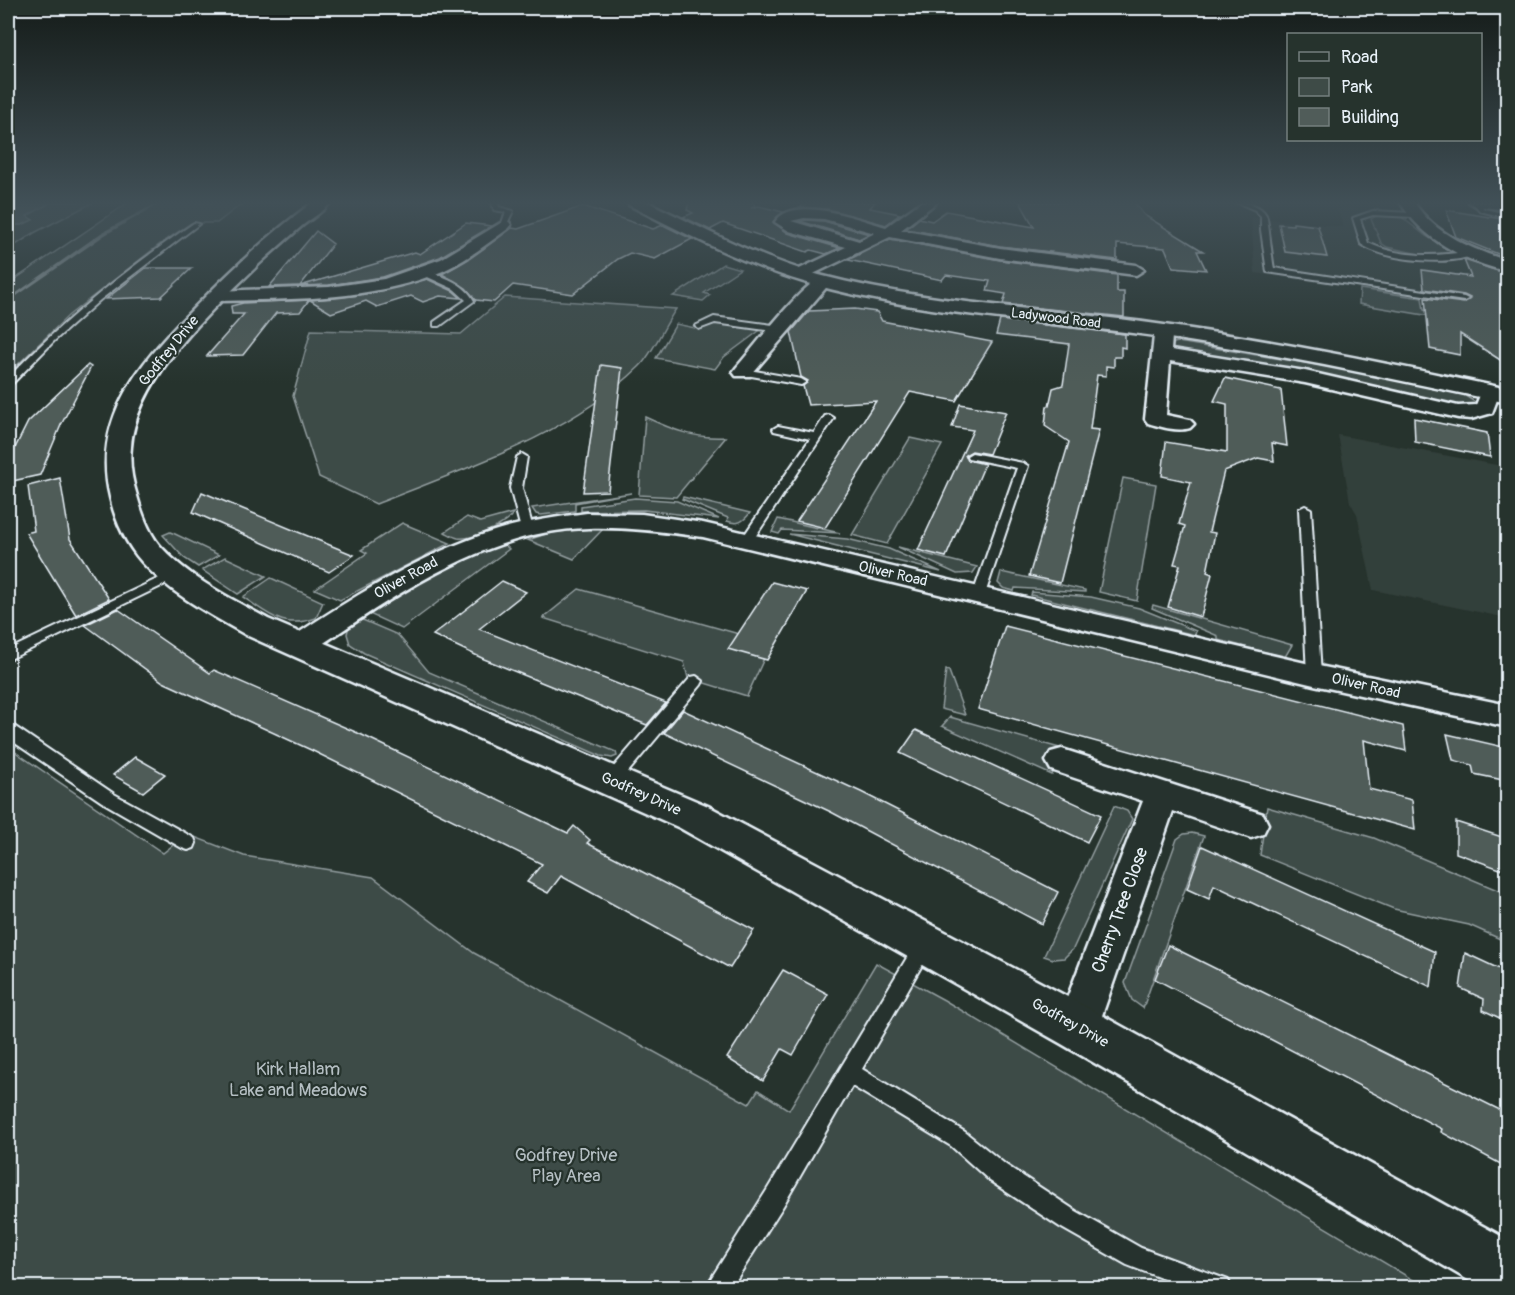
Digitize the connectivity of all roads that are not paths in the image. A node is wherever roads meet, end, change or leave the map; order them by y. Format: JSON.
{"nodes":[{"id":1,"x":141,"y":262,"type":"edge"},
{"id":2,"x":250,"y":262,"type":"edge"},
{"id":3,"x":444,"y":262,"type":"edge"},
{"id":4,"x":764,"y":262,"type":"edge"},
{"id":5,"x":825,"y":262,"type":"edge"},
{"id":6,"x":1074,"y":262,"type":"edge"},
{"id":7,"x":1269,"y":262,"type":"edge"},
{"id":8,"x":1136,"y":270,"type":"dead end"},
{"id":9,"x":424,"y":272,"type":"junction"},
{"id":10,"x":799,"y":275,"type":"junction"},
{"id":11,"x":823,"y":282,"type":"junction"},
{"id":12,"x":216,"y":296,"type":"junction"},
{"id":13,"x":1464,"y":299,"type":"dead end"},
{"id":14,"x":437,"y":324,"type":"dead end"},
{"id":15,"x":699,"y":326,"type":"dead end"},
{"id":16,"x":780,"y":329,"type":"junction"},
{"id":17,"x":1163,"y":331,"type":"junction"},
{"id":18,"x":1161,"y":354,"type":"junction"},
{"id":19,"x":743,"y":372,"type":"joint"},
{"id":20,"x":801,"y":381,"type":"dead end"},
{"id":21,"x":8,"y":383,"type":"edge"},
{"id":22,"x":1499,"y":394,"type":"edge"},
{"id":23,"x":829,"y":418,"type":"dead end"},
{"id":24,"x":1183,"y":424,"type":"dead end"},
{"id":25,"x":778,"y":429,"type":"dead end"},
{"id":26,"x":818,"y":437,"type":"junction"},
{"id":27,"x":972,"y":456,"type":"dead end"},
{"id":28,"x":522,"y":458,"type":"dead end"},
{"id":29,"x":1305,"y":509,"type":"dead end"},
{"id":30,"x":527,"y":529,"type":"junction"},
{"id":31,"x":747,"y":540,"type":"junction"},
{"id":32,"x":174,"y":575,"type":"junction"},
{"id":33,"x":979,"y":594,"type":"junction"},
{"id":34,"x":299,"y":646,"type":"junction"},
{"id":35,"x":8,"y":655,"type":"edge"},
{"id":36,"x":1314,"y":675,"type":"junction"},
{"id":37,"x":696,"y":681,"type":"dead end"},
{"id":38,"x":1508,"y":716,"type":"edge"},
{"id":39,"x":8,"y":728,"type":"edge"},
{"id":40,"x":1062,"y":761,"type":"dead end"},
{"id":41,"x":612,"y":780,"type":"junction"},
{"id":42,"x":1162,"y":794,"type":"junction"},
{"id":43,"x":1251,"y":824,"type":"dead end"},
{"id":44,"x":188,"y":843,"type":"dead end"},
{"id":45,"x":926,"y":943,"type":"junction"},
{"id":46,"x":1077,"y":1027,"type":"junction"},
{"id":47,"x":849,"y":1073,"type":"junction"},
{"id":48,"x":1508,"y":1271,"type":"edge"},
{"id":49,"x":717,"y":1287,"type":"edge"},
{"id":50,"x":1220,"y":1287,"type":"edge"}],
"edges":[{"from":1,"to":21,"type":"lane"},
{"from":2,"to":12,"type":"street","name":"Godfrey Drive"},
{"from":3,"to":9,"type":"street"},
{"from":4,"to":10,"type":"street","name":"Ladywood Road"},
{"from":5,"to":10,"type":"street"},
{"from":6,"to":8,"type":"street"},
{"from":7,"to":13,"type":"lane"},
{"from":9,"to":12,"type":"street"},
{"from":9,"to":14,"type":"lane"},
{"from":10,"to":11,"type":"street","name":"Ladywood Road"},
{"from":11,"to":16,"type":"street"},
{"from":11,"to":17,"type":"street","name":"Ladywood Road"},
{"from":12,"to":32,"type":"street","name":"Godfrey Drive"},
{"from":15,"to":16,"type":"lane"},
{"from":16,"to":19,"type":"street"},
{"from":17,"to":18,"type":"street"},
{"from":17,"to":22,"type":"street","name":"Ladywood Road"},
{"from":18,"to":22,"type":"street","name":"Ladywood Road"},
{"from":18,"to":24,"type":"street"},
{"from":19,"to":20,"type":"lane"},
{"from":23,"to":26,"type":"lane"},
{"from":25,"to":26,"type":"lane"},
{"from":26,"to":31,"type":"lane"},
{"from":27,"to":33,"type":"lane"},
{"from":28,"to":30,"type":"lane"},
{"from":29,"to":36,"type":"lane"},
{"from":30,"to":31,"type":"street","name":"Oliver Road"},
{"from":30,"to":34,"type":"street","name":"Oliver Road"},
{"from":31,"to":33,"type":"street","name":"Oliver Road"},
{"from":32,"to":34,"type":"street","name":"Godfrey Drive"},
{"from":32,"to":35,"type":"lane"},
{"from":33,"to":36,"type":"street","name":"Oliver Road"},
{"from":34,"to":41,"type":"street","name":"Godfrey Drive"},
{"from":36,"to":38,"type":"street","name":"Oliver Road"},
{"from":37,"to":41,"type":"lane"},
{"from":39,"to":44,"type":"lane"},
{"from":40,"to":42,"type":"street"},
{"from":41,"to":45,"type":"street","name":"Godfrey Drive"},
{"from":42,"to":43,"type":"street"},
{"from":42,"to":46,"type":"street","name":"Cherry Tree Close"},
{"from":45,"to":46,"type":"street","name":"Godfrey Drive"},
{"from":45,"to":47,"type":"lane"},
{"from":46,"to":48,"type":"street","name":"Godfrey Drive"},
{"from":47,"to":49,"type":"lane"},
{"from":47,"to":50,"type":"lane"}]}
